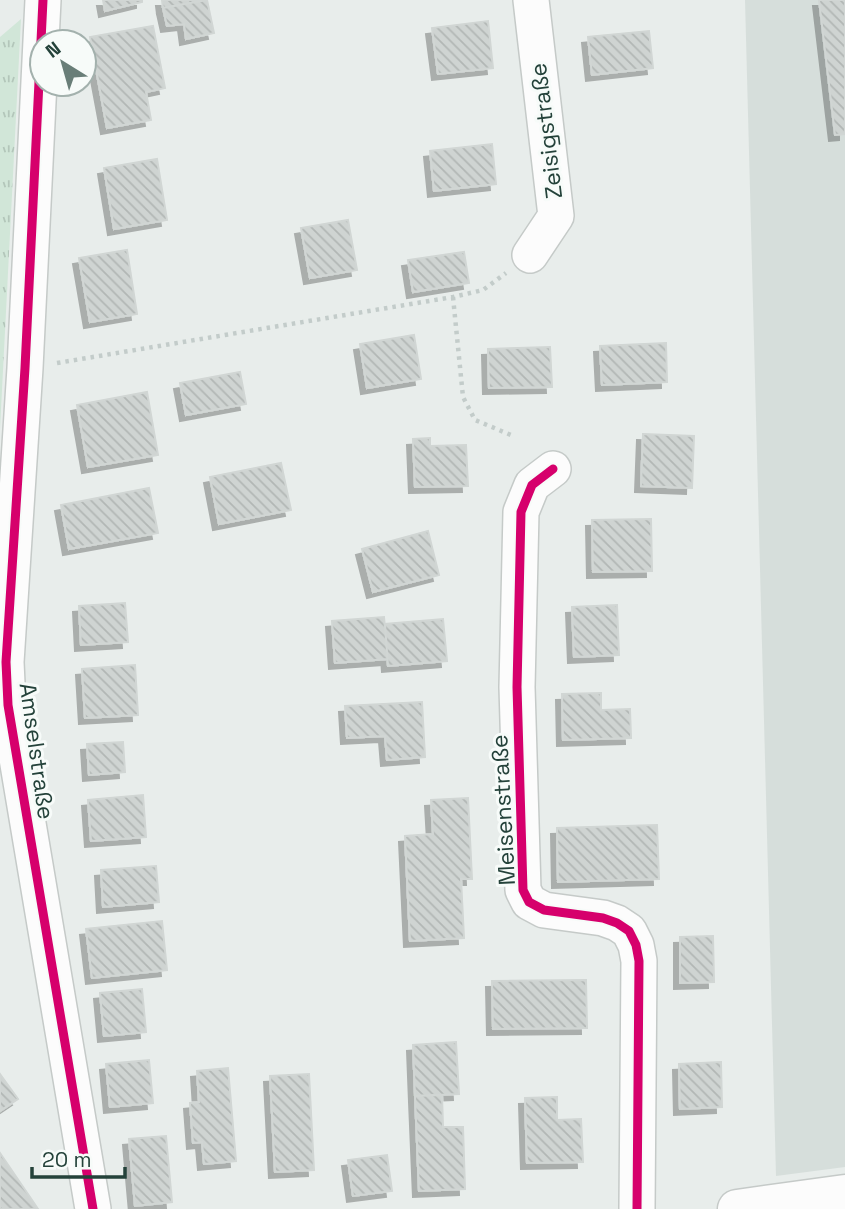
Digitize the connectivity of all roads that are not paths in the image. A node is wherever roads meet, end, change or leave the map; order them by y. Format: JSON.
{"nodes":[{"id":1,"x":43,"y":0,"type":"edge"},
{"id":2,"x":531,"y":0,"type":"edge"},
{"id":3,"x":530,"y":255,"type":"road end"},
{"id":4,"x":553,"y":469,"type":"dead end"},
{"id":5,"x":845,"y":1194,"type":"edge"},
{"id":6,"x":93,"y":1209,"type":"edge"},
{"id":7,"x":637,"y":1209,"type":"edge"},
{"id":8,"x":737,"y":1209,"type":"edge"}],
"edges":[{"from":1,"to":6,"type":"street","name":"Amselstraße"},
{"from":2,"to":3,"type":"street","name":"Zeisigstraße"},
{"from":4,"to":7,"type":"street","name":"Meisenstraße"},
{"from":5,"to":8,"type":"street"}]}
